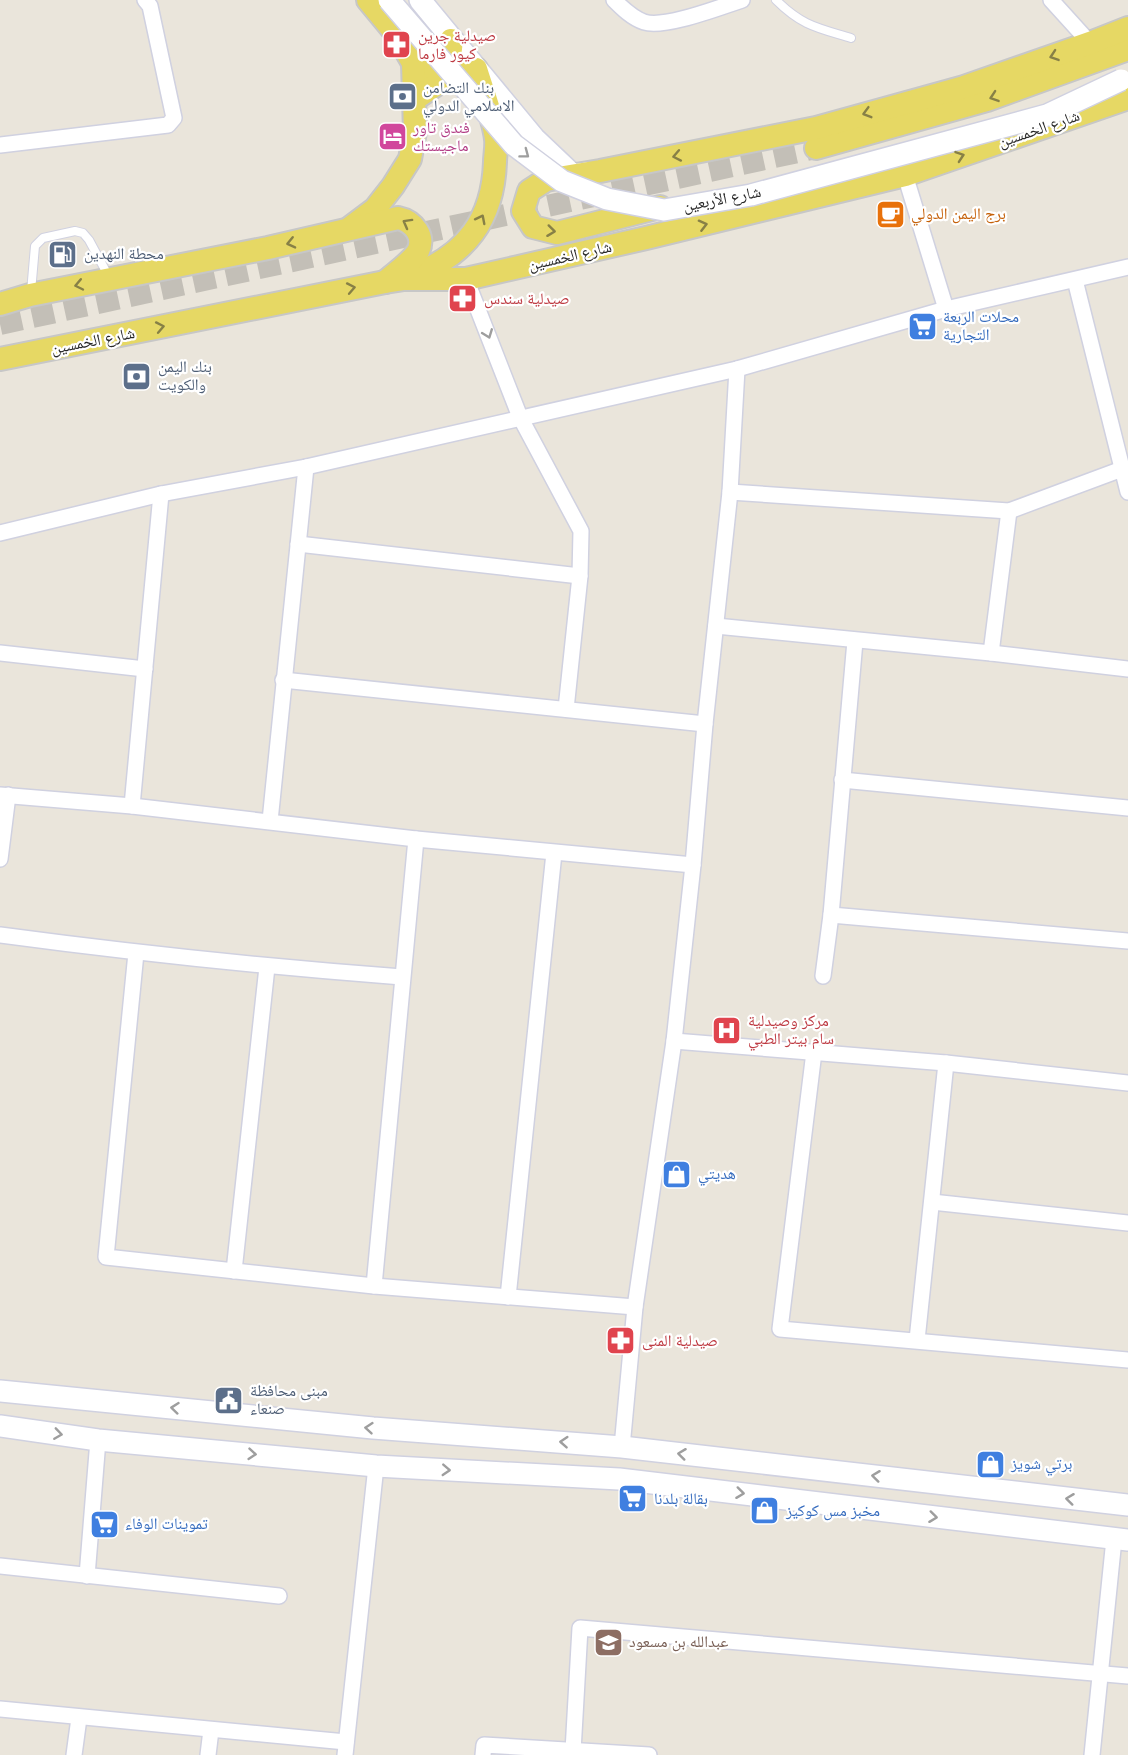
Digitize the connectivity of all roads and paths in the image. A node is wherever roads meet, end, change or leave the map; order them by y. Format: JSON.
{"nodes":[{"id":1,"x":145,"y":0,"type":"edge"},
{"id":2,"x":368,"y":0,"type":"edge"},
{"id":3,"x":389,"y":0,"type":"edge"},
{"id":4,"x":420,"y":0,"type":"edge"},
{"id":5,"x":614,"y":0,"type":"edge"},
{"id":6,"x":742,"y":0,"type":"edge"},
{"id":7,"x":776,"y":0,"type":"edge"},
{"id":8,"x":1051,"y":0,"type":"edge"},
{"id":9,"x":1128,"y":28,"type":"edge"},
{"id":10,"x":851,"y":38,"type":"dead end"},
{"id":11,"x":451,"y":40,"type":"junction"},
{"id":12,"x":1090,"y":43,"type":"junction"},
{"id":13,"x":1128,"y":49,"type":"edge"},
{"id":14,"x":412,"y":63,"type":"junction"},
{"id":15,"x":476,"y":69,"type":"junction"},
{"id":16,"x":1126,"y":85,"type":"edge"},
{"id":17,"x":415,"y":99,"type":"junction"},
{"id":18,"x":0,"y":145,"type":"edge"},
{"id":19,"x":816,"y":148,"type":"tunnel mouth"},
{"id":20,"x":600,"y":171,"type":"junction"},
{"id":21,"x":905,"y":175,"type":"junction"},
{"id":22,"x":348,"y":230,"type":"junction"},
{"id":23,"x":1128,"y":267,"type":"edge"},
{"id":24,"x":110,"y":278,"type":"junction"},
{"id":25,"x":466,"y":279,"type":"junction"},
{"id":26,"x":394,"y":280,"type":"junction"},
{"id":27,"x":1075,"y":280,"type":"junction"},
{"id":28,"x":30,"y":295,"type":"junction"},
{"id":29,"x":0,"y":304,"type":"edge"},
{"id":30,"x":946,"y":309,"type":"junction"},
{"id":31,"x":0,"y":359,"type":"edge"},
{"id":32,"x":737,"y":369,"type":"junction"},
{"id":33,"x":520,"y":417,"type":"junction"},
{"id":34,"x":306,"y":467,"type":"junction"},
{"id":35,"x":1122,"y":469,"type":"junction"},
{"id":36,"x":730,"y":492,"type":"junction"},
{"id":37,"x":1128,"y":492,"type":"edge"},
{"id":38,"x":161,"y":494,"type":"junction"},
{"id":39,"x":1009,"y":511,"type":"junction"},
{"id":40,"x":0,"y":532,"type":"edge"},
{"id":41,"x":298,"y":544,"type":"junction"},
{"id":42,"x":580,"y":576,"type":"junction"},
{"id":43,"x":716,"y":626,"type":"junction"},
{"id":44,"x":855,"y":641,"type":"junction"},
{"id":45,"x":0,"y":653,"type":"edge"},
{"id":46,"x":991,"y":653,"type":"junction"},
{"id":47,"x":145,"y":669,"type":"junction"},
{"id":48,"x":1128,"y":669,"type":"edge"},
{"id":49,"x":283,"y":680,"type":"junction"},
{"id":50,"x":566,"y":709,"type":"junction"},
{"id":51,"x":705,"y":724,"type":"junction"},
{"id":52,"x":842,"y":780,"type":"junction"},
{"id":53,"x":4,"y":795,"type":"edge"},
{"id":54,"x":132,"y":806,"type":"junction"},
{"id":55,"x":1128,"y":808,"type":"edge"},
{"id":56,"x":270,"y":821,"type":"junction"},
{"id":57,"x":416,"y":839,"type":"junction"},
{"id":58,"x":554,"y":853,"type":"junction"},
{"id":59,"x":0,"y":859,"type":"edge"},
{"id":60,"x":693,"y":865,"type":"junction"},
{"id":61,"x":831,"y":915,"type":"junction"},
{"id":62,"x":0,"y":935,"type":"edge"},
{"id":63,"x":1128,"y":941,"type":"edge"},
{"id":64,"x":136,"y":953,"type":"junction"},
{"id":65,"x":267,"y":967,"type":"junction"},
{"id":66,"x":823,"y":976,"type":"dead end"},
{"id":67,"x":402,"y":977,"type":"junction"},
{"id":68,"x":674,"y":1041,"type":"junction"},
{"id":69,"x":814,"y":1052,"type":"junction"},
{"id":70,"x":946,"y":1063,"type":"junction"},
{"id":71,"x":1128,"y":1083,"type":"edge"},
{"id":72,"x":932,"y":1203,"type":"junction"},
{"id":73,"x":1128,"y":1223,"type":"edge"},
{"id":74,"x":234,"y":1271,"type":"junction"},
{"id":75,"x":374,"y":1286,"type":"junction"},
{"id":76,"x":508,"y":1297,"type":"junction"},
{"id":77,"x":635,"y":1307,"type":"junction"},
{"id":78,"x":917,"y":1340,"type":"junction"},
{"id":79,"x":1128,"y":1360,"type":"edge"},
{"id":80,"x":0,"y":1391,"type":"edge"},
{"id":81,"x":0,"y":1426,"type":"edge"},
{"id":82,"x":98,"y":1440,"type":"junction"},
{"id":83,"x":622,"y":1447,"type":"junction"},
{"id":84,"x":376,"y":1466,"type":"junction"},
{"id":85,"x":619,"y":1479,"type":"junction"},
{"id":86,"x":1123,"y":1505,"type":"edge"},
{"id":87,"x":1121,"y":1539,"type":"edge"},
{"id":88,"x":0,"y":1566,"type":"edge"},
{"id":89,"x":87,"y":1576,"type":"junction"},
{"id":90,"x":279,"y":1596,"type":"dead end"},
{"id":91,"x":1101,"y":1674,"type":"junction"},
{"id":92,"x":1128,"y":1676,"type":"edge"},
{"id":93,"x":0,"y":1709,"type":"edge"},
{"id":94,"x":79,"y":1718,"type":"junction"},
{"id":95,"x":211,"y":1730,"type":"junction"},
{"id":96,"x":345,"y":1749,"type":"edge"},
{"id":97,"x":573,"y":1751,"type":"junction"},
{"id":98,"x":74,"y":1755,"type":"edge"},
{"id":99,"x":208,"y":1755,"type":"edge"},
{"id":100,"x":483,"y":1755,"type":"edge"},
{"id":101,"x":649,"y":1755,"type":"edge"},
{"id":102,"x":1092,"y":1755,"type":"edge"}],
"edges":[{"from":1,"to":18,"type":"street"},
{"from":2,"to":14,"type":"main road"},
{"from":3,"to":16,"type":"street","name":"شارع الأربعين","one_way":true,"bridge":true},
{"from":4,"to":11,"type":"street"},
{"from":5,"to":6,"type":"street"},
{"from":7,"to":10,"type":"lane"},
{"from":8,"to":12,"type":"street"},
{"from":9,"to":12,"type":"main road"},
{"from":11,"to":14,"type":"main road"},
{"from":11,"to":15,"type":"street"},
{"from":12,"to":20,"type":"main road","one_way":true},
{"from":13,"to":19,"type":"main road","one_way":true},
{"from":14,"to":17,"type":"main road"},
{"from":15,"to":17,"type":"main road"},
{"from":15,"to":20,"type":"street"},
{"from":26,"to":15,"type":"main road","one_way":true},
{"from":20,"to":16,"type":"main road","one_way":true},
{"from":21,"to":16,"type":"main road","name":"شارع الخمسين","one_way":true},
{"from":17,"to":22,"type":"main road"},
{"from":25,"to":21,"type":"main road","name":"شارع الخمسين","one_way":true},
{"from":21,"to":30,"type":"street"},
{"from":22,"to":24,"type":"main road","one_way":true},
{"from":26,"to":22,"type":"main road","one_way":true},
{"from":23,"to":27,"type":"street"},
{"from":24,"to":28,"type":"main road","one_way":true},
{"from":24,"to":28,"type":"lane"},
{"from":25,"to":26,"type":"main road","name":"شارع الخمسين"},
{"from":25,"to":33,"type":"street","one_way":true},
{"from":31,"to":26,"type":"main road","name":"شارع الخمسين","one_way":true},
{"from":27,"to":30,"type":"street"},
{"from":27,"to":35,"type":"street"},
{"from":28,"to":29,"type":"main road"},
{"from":30,"to":32,"type":"street"},
{"from":32,"to":33,"type":"street"},
{"from":32,"to":36,"type":"street"},
{"from":33,"to":34,"type":"street"},
{"from":33,"to":42,"type":"street"},
{"from":34,"to":38,"type":"street"},
{"from":34,"to":41,"type":"street"},
{"from":35,"to":37,"type":"street"},
{"from":35,"to":39,"type":"street"},
{"from":36,"to":39,"type":"street"},
{"from":36,"to":43,"type":"street"},
{"from":38,"to":40,"type":"street"},
{"from":38,"to":47,"type":"street"},
{"from":39,"to":46,"type":"street"},
{"from":41,"to":42,"type":"street"},
{"from":41,"to":49,"type":"street"},
{"from":42,"to":50,"type":"street"},
{"from":43,"to":44,"type":"street"},
{"from":43,"to":51,"type":"street"},
{"from":44,"to":46,"type":"street"},
{"from":44,"to":52,"type":"street"},
{"from":45,"to":47,"type":"street"},
{"from":46,"to":48,"type":"street"},
{"from":47,"to":54,"type":"street"},
{"from":49,"to":50,"type":"street"},
{"from":49,"to":56,"type":"street"},
{"from":50,"to":51,"type":"street"},
{"from":51,"to":60,"type":"street"},
{"from":52,"to":55,"type":"street"},
{"from":52,"to":61,"type":"street"},
{"from":53,"to":54,"type":"street"},
{"from":53,"to":59,"type":"street"},
{"from":54,"to":56,"type":"street"},
{"from":56,"to":57,"type":"street"},
{"from":57,"to":58,"type":"street"},
{"from":57,"to":67,"type":"street"},
{"from":58,"to":60,"type":"street"},
{"from":58,"to":76,"type":"street"},
{"from":60,"to":68,"type":"street"},
{"from":61,"to":63,"type":"street"},
{"from":61,"to":66,"type":"street"},
{"from":62,"to":64,"type":"street"},
{"from":64,"to":65,"type":"street"},
{"from":64,"to":74,"type":"street"},
{"from":65,"to":67,"type":"street"},
{"from":65,"to":74,"type":"street"},
{"from":67,"to":75,"type":"street"},
{"from":68,"to":69,"type":"street"},
{"from":68,"to":77,"type":"street"},
{"from":69,"to":70,"type":"street"},
{"from":69,"to":78,"type":"street"},
{"from":70,"to":71,"type":"street"},
{"from":70,"to":72,"type":"street"},
{"from":72,"to":73,"type":"street"},
{"from":72,"to":78,"type":"street"},
{"from":74,"to":75,"type":"street"},
{"from":75,"to":76,"type":"street"},
{"from":76,"to":77,"type":"street"},
{"from":77,"to":83,"type":"street"},
{"from":78,"to":79,"type":"street"},
{"from":83,"to":80,"type":"street","one_way":true},
{"from":81,"to":82,"type":"street","one_way":true},
{"from":82,"to":84,"type":"street","one_way":true},
{"from":82,"to":89,"type":"street"},
{"from":83,"to":85,"type":"street"},
{"from":86,"to":83,"type":"street","one_way":true},
{"from":84,"to":85,"type":"street","one_way":true},
{"from":84,"to":96,"type":"street"},
{"from":85,"to":87,"type":"street","one_way":true},
{"from":86,"to":87,"type":"street"},
{"from":87,"to":91,"type":"street"},
{"from":88,"to":89,"type":"street"},
{"from":89,"to":90,"type":"street"},
{"from":91,"to":92,"type":"street"},
{"from":91,"to":97,"type":"street"},
{"from":91,"to":102,"type":"street"},
{"from":93,"to":94,"type":"street"},
{"from":94,"to":95,"type":"street"},
{"from":94,"to":98,"type":"street"},
{"from":95,"to":96,"type":"street"},
{"from":95,"to":99,"type":"street"},
{"from":97,"to":100,"type":"street"},
{"from":97,"to":101,"type":"street"}]}
